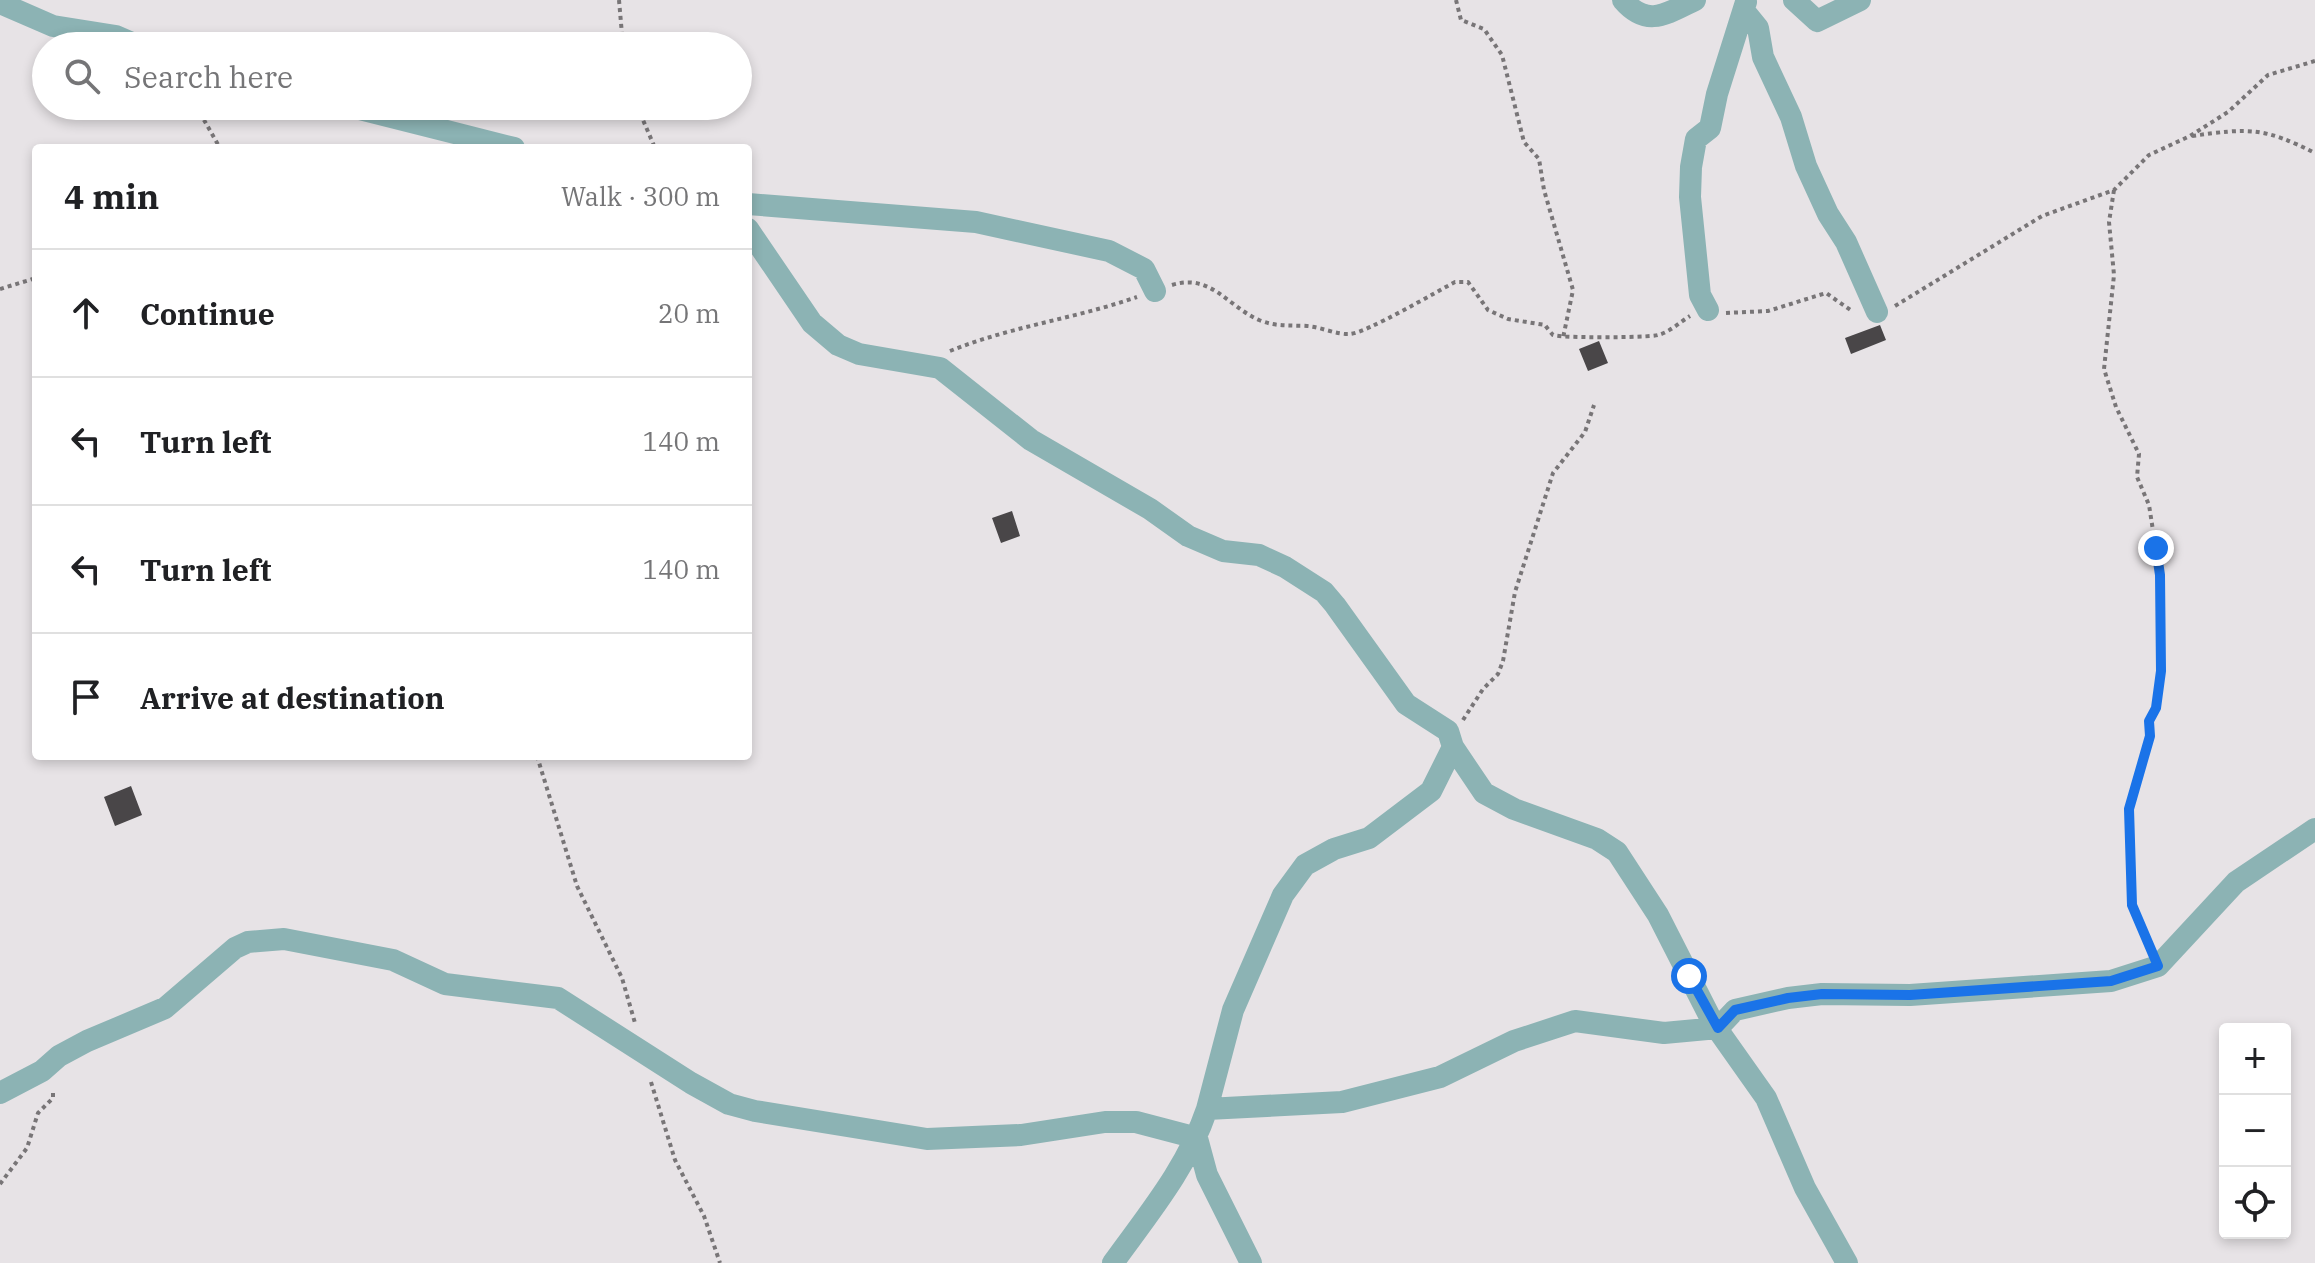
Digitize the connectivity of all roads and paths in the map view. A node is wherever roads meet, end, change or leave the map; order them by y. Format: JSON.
{"nodes":[{"id":1,"x":619,"y":0,"type":"edge"},
{"id":2,"x":1456,"y":0,"type":"edge"},
{"id":3,"x":1623,"y":0,"type":"edge"},
{"id":4,"x":1695,"y":0,"type":"edge"},
{"id":5,"x":1794,"y":0,"type":"edge"},
{"id":6,"x":1860,"y":0,"type":"edge"},
{"id":7,"x":0,"y":3,"type":"edge"},
{"id":8,"x":1746,"y":6,"type":"edge"},
{"id":9,"x":91,"y":32,"type":"edge"},
{"id":10,"x":622,"y":32,"type":"edge"},
{"id":11,"x":2315,"y":61,"type":"edge"},
{"id":12,"x":204,"y":120,"type":"edge"},
{"id":13,"x":403,"y":120,"type":"edge"},
{"id":14,"x":643,"y":120,"type":"edge"},
{"id":15,"x":2190,"y":136,"type":"junction"},
{"id":16,"x":218,"y":144,"type":"edge"},
{"id":17,"x":498,"y":144,"type":"edge"},
{"id":18,"x":653,"y":144,"type":"edge"},
{"id":19,"x":2315,"y":153,"type":"edge"},
{"id":20,"x":2114,"y":190,"type":"junction"},
{"id":21,"x":752,"y":204,"type":"edge"},
{"id":22,"x":752,"y":235,"type":"edge"},
{"id":23,"x":32,"y":279,"type":"edge"},
{"id":24,"x":0,"y":289,"type":"edge"},
{"id":25,"x":1155,"y":291,"type":"junction"},
{"id":26,"x":1708,"y":310,"type":"junction"},
{"id":27,"x":1877,"y":312,"type":"junction"},
{"id":28,"x":1563,"y":338,"type":"junction"},
{"id":29,"x":919,"y":364,"type":"junction"},
{"id":30,"x":1594,"y":405,"type":"dead end"},
{"id":31,"x":1451,"y":739,"type":"junction"},
{"id":32,"x":538,"y":760,"type":"edge"},
{"id":33,"x":2315,"y":829,"type":"edge"},
{"id":34,"x":2158,"y":966,"type":"junction"},
{"id":35,"x":1718,"y":1028,"type":"junction"},
{"id":36,"x":643,"y":1054,"type":"junction"},
{"id":37,"x":42,"y":1071,"type":"junction"},
{"id":38,"x":0,"y":1093,"type":"edge"},
{"id":39,"x":1207,"y":1109,"type":"junction"},
{"id":40,"x":1197,"y":1138,"type":"junction"},
{"id":41,"x":0,"y":1184,"type":"edge"},
{"id":42,"x":720,"y":1263,"type":"edge"},
{"id":43,"x":1113,"y":1263,"type":"edge"},
{"id":44,"x":1251,"y":1263,"type":"edge"},
{"id":45,"x":1847,"y":1263,"type":"edge"}],
"edges":[{"from":1,"to":10,"type":"path"},
{"from":2,"to":28,"type":"path"},
{"from":3,"to":4,"type":"street"},
{"from":5,"to":6,"type":"street"},
{"from":7,"to":9,"type":"street"},
{"from":8,"to":26,"type":"street"},
{"from":8,"to":27,"type":"street"},
{"from":11,"to":15,"type":"path"},
{"from":12,"to":16,"type":"path"},
{"from":13,"to":17,"type":"street"},
{"from":14,"to":18,"type":"path"},
{"from":15,"to":19,"type":"path"},
{"from":15,"to":20,"type":"path"},
{"from":20,"to":27,"type":"path"},
{"from":20,"to":34,"type":"path"},
{"from":21,"to":25,"type":"street"},
{"from":22,"to":29,"type":"street"},
{"from":23,"to":24,"type":"path"},
{"from":25,"to":28,"type":"path"},
{"from":25,"to":29,"type":"path"},
{"from":26,"to":27,"type":"path"},
{"from":26,"to":28,"type":"path"},
{"from":29,"to":31,"type":"street"},
{"from":30,"to":31,"type":"path"},
{"from":31,"to":35,"type":"street"},
{"from":31,"to":39,"type":"street"},
{"from":32,"to":36,"type":"path"},
{"from":33,"to":34,"type":"street"},
{"from":34,"to":35,"type":"street"},
{"from":35,"to":39,"type":"street"},
{"from":35,"to":45,"type":"street"},
{"from":36,"to":37,"type":"street"},
{"from":36,"to":40,"type":"street"},
{"from":36,"to":42,"type":"path"},
{"from":37,"to":38,"type":"street"},
{"from":37,"to":41,"type":"path"},
{"from":39,"to":40,"type":"street"},
{"from":40,"to":43,"type":"street"},
{"from":40,"to":44,"type":"street"}]}
